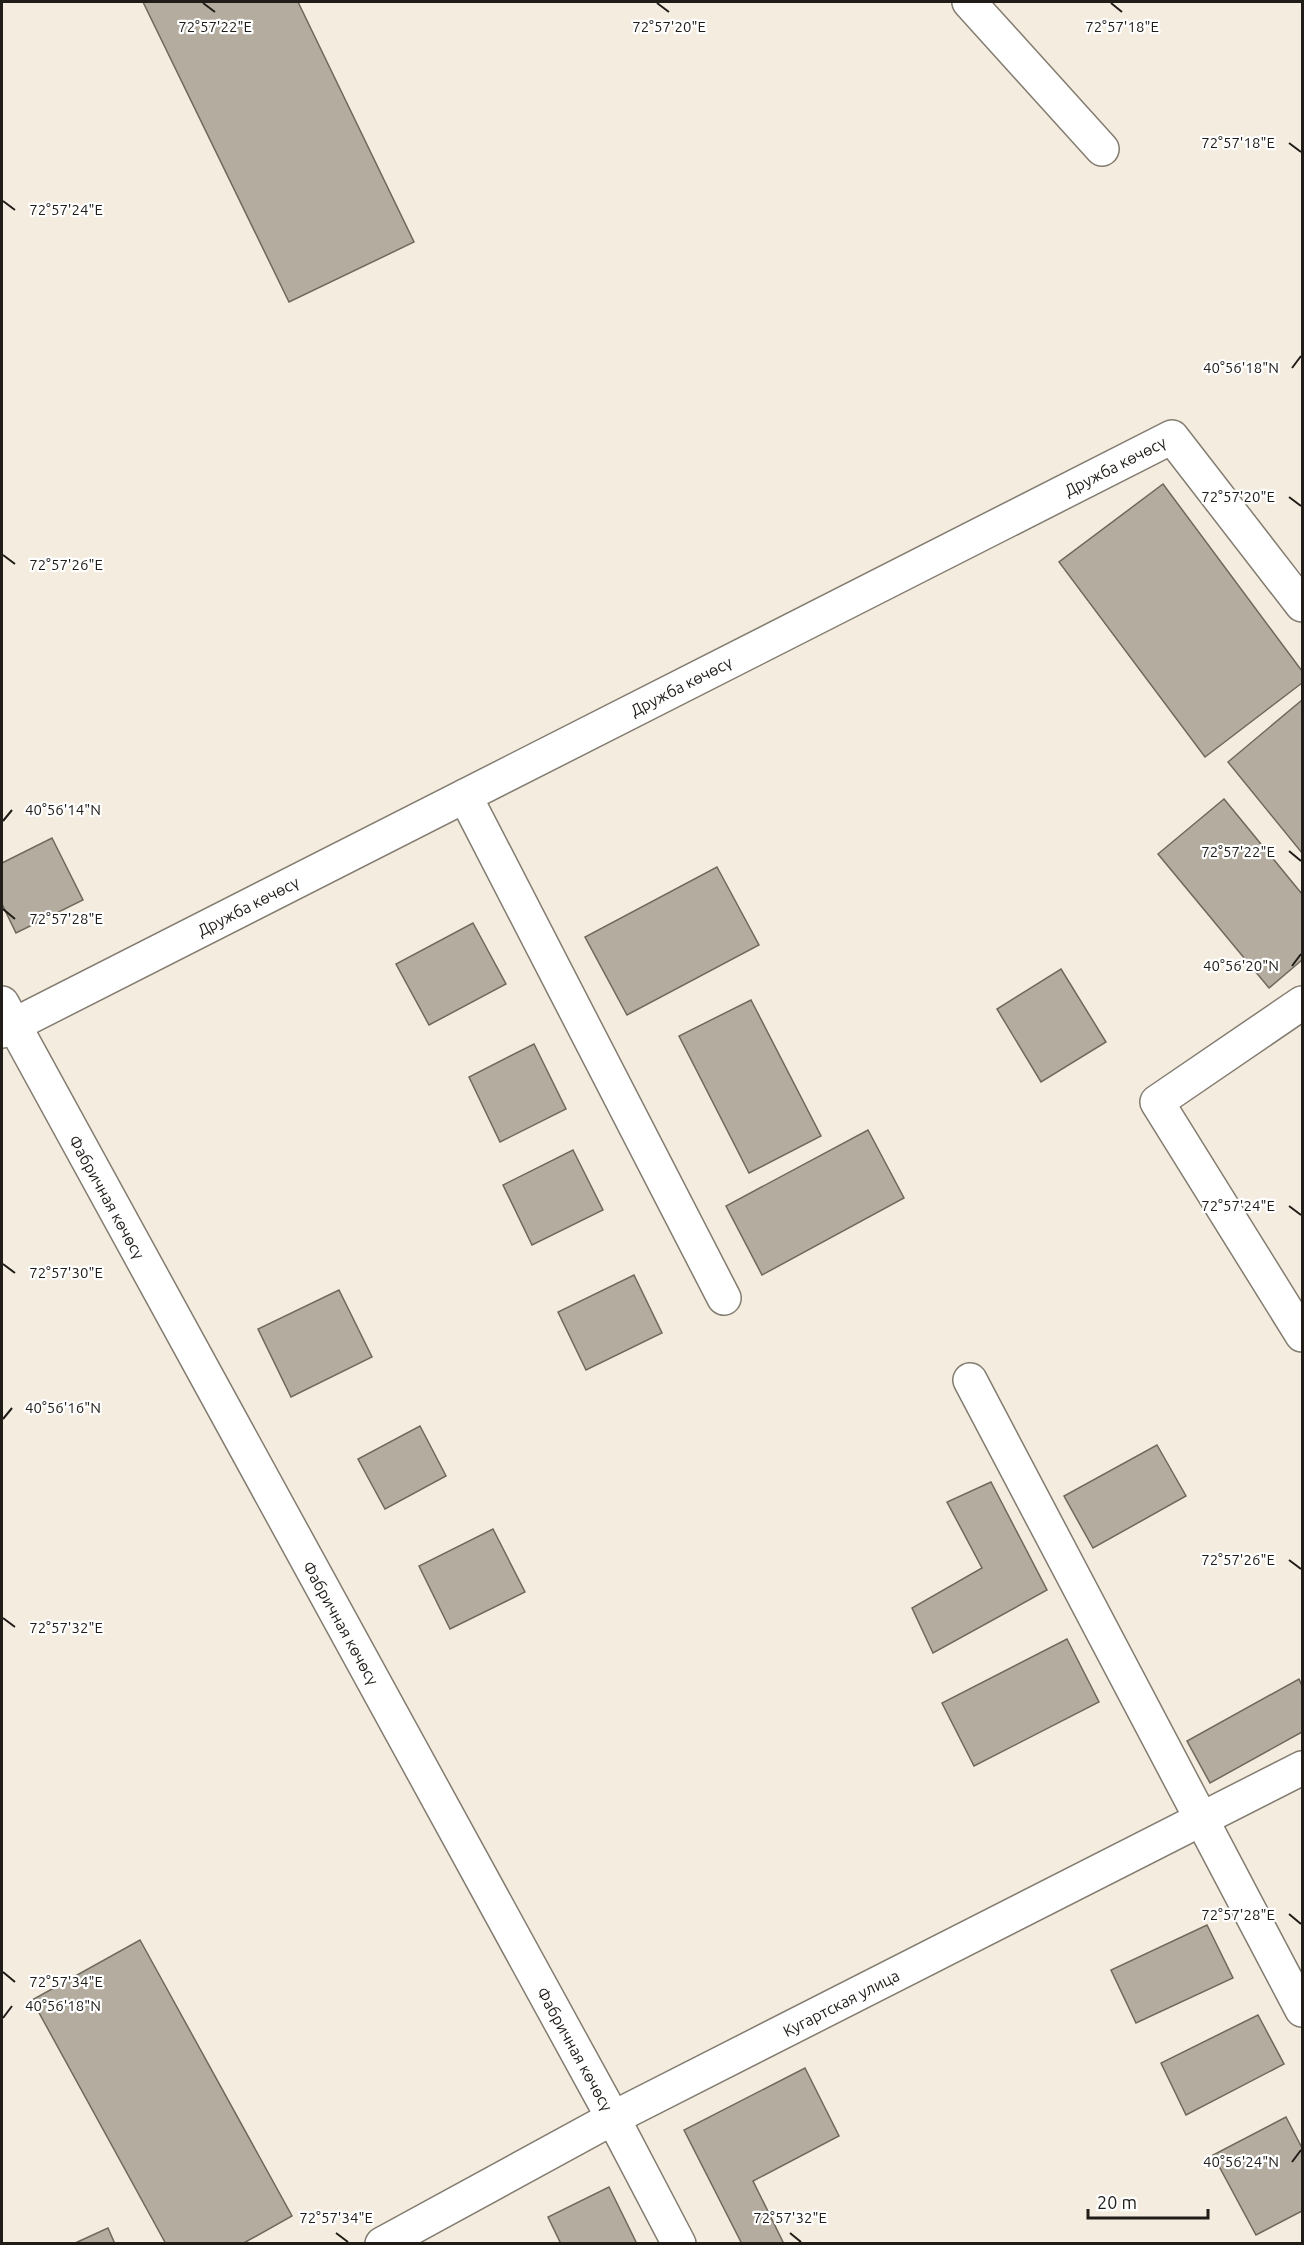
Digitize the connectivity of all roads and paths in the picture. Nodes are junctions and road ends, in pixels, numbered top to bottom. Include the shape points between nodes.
1 (969, 2) edge
2 (1102, 149) dead end
3 (1302, 605) edge
4 (465, 796) junction
5 (1302, 1003) edge
6 (5, 1020) edge
7 (723, 1298) dead end
8 (1302, 1335) edge
9 (970, 1380) dead end
10 (1302, 1768) edge
11 (1203, 1820) junction
12 (1302, 2010) edge
13 (613, 2118) junction
14 (382, 2244) edge
15 (679, 2244) edge

1 - 2 street
3 - 4 street, Дружба көчөсү via 1172,437
4 - 6 street, Дружба көчөсү
4 - 7 street
5 - 8 street via 1156,1102
6 - 13 street, Фабричная көчөсү
9 - 11 street
10 - 11 street, Кугартская улица
11 - 12 street
11 - 13 street, Кугартская улица
13 - 14 street, Кугартская улица
13 - 15 street, Фабричная көчөсү

